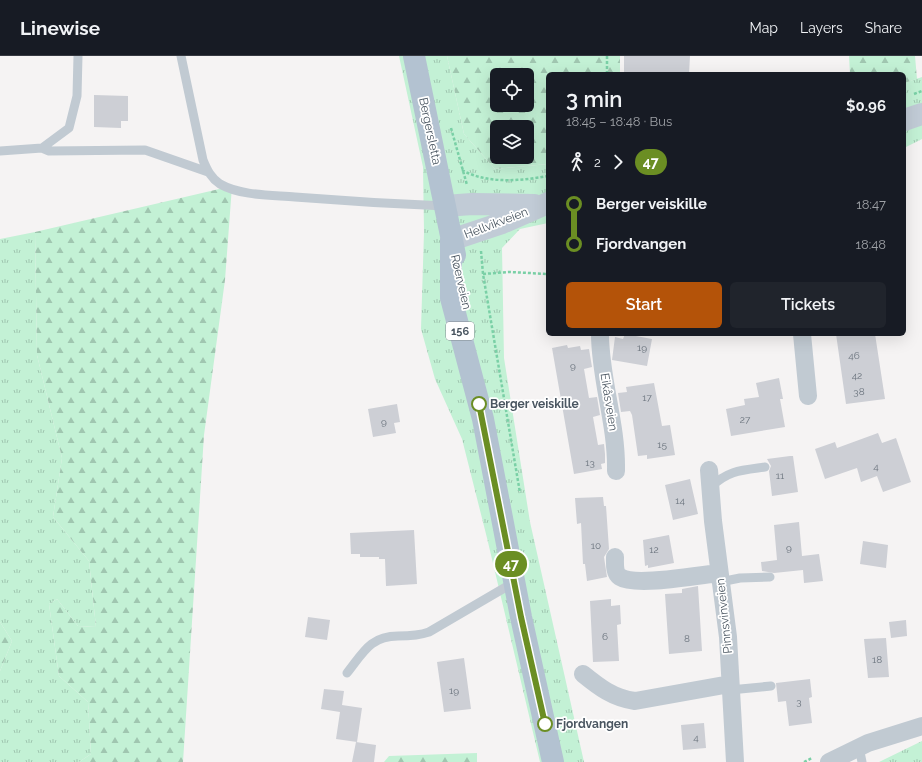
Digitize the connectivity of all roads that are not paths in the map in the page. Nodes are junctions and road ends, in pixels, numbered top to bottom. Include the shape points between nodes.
1 (78, 56) edge
2 (181, 56) edge
3 (414, 56) edge
4 (922, 114) edge
5 (906, 119) edge
6 (42, 148) junction
7 (0, 150) edge
8 (208, 172) junction
9 (545, 204) edge
10 (445, 206) junction
11 (451, 240) junction
12 (600, 336) edge
13 (802, 336) edge
14 (808, 396) dead end
15 (765, 467) dead end
16 (616, 470) dead end
17 (710, 478) joint
18 (614, 556) dead end
19 (720, 577) junction
20 (770, 577) dead end
21 (515, 584) junction
22 (348, 673) dead end
23 (583, 674) dead end
24 (771, 686) dead end
25 (730, 687) junction
26 (922, 726) edge
27 (861, 754) edge
28 (553, 762) edge
29 (735, 762) edge
30 (829, 762) edge

1 - 6 lane via 77,96 69,128
2 - 8 lane via 203,160
3 - 10 main road, Bergersletta / 156
4 - 5 main road
6 - 7 lane
6 - 8 lane via 49,151 145,150
8 - 10 lane via 222,185 237,190 377,203
9 - 10 main road, Hellvikveien
9 - 11 main road, Hellvikveien via 502,223
10 - 11 main road, Røerveien / 156
11 - 21 main road, Røerveien / 156 via 451,298 483,419
12 - 16 street, Eikåsveien
13 - 14 street
15 - 17 lane
17 - 19 street, Pinnsvinveien via 712,521
18 - 19 street via 617,573 620,577 630,580
19 - 20 lane
19 - 25 street, Pinnsvinveien via 728,637
21 - 22 lane via 422,635 393,636 374,641
21 - 28 main road, Røerveien / 156
23 - 25 street via 605,692 624,700 635,701
24 - 25 lane
25 - 29 street, Pinnsvinveien
26 - 27 street
27 - 30 street

